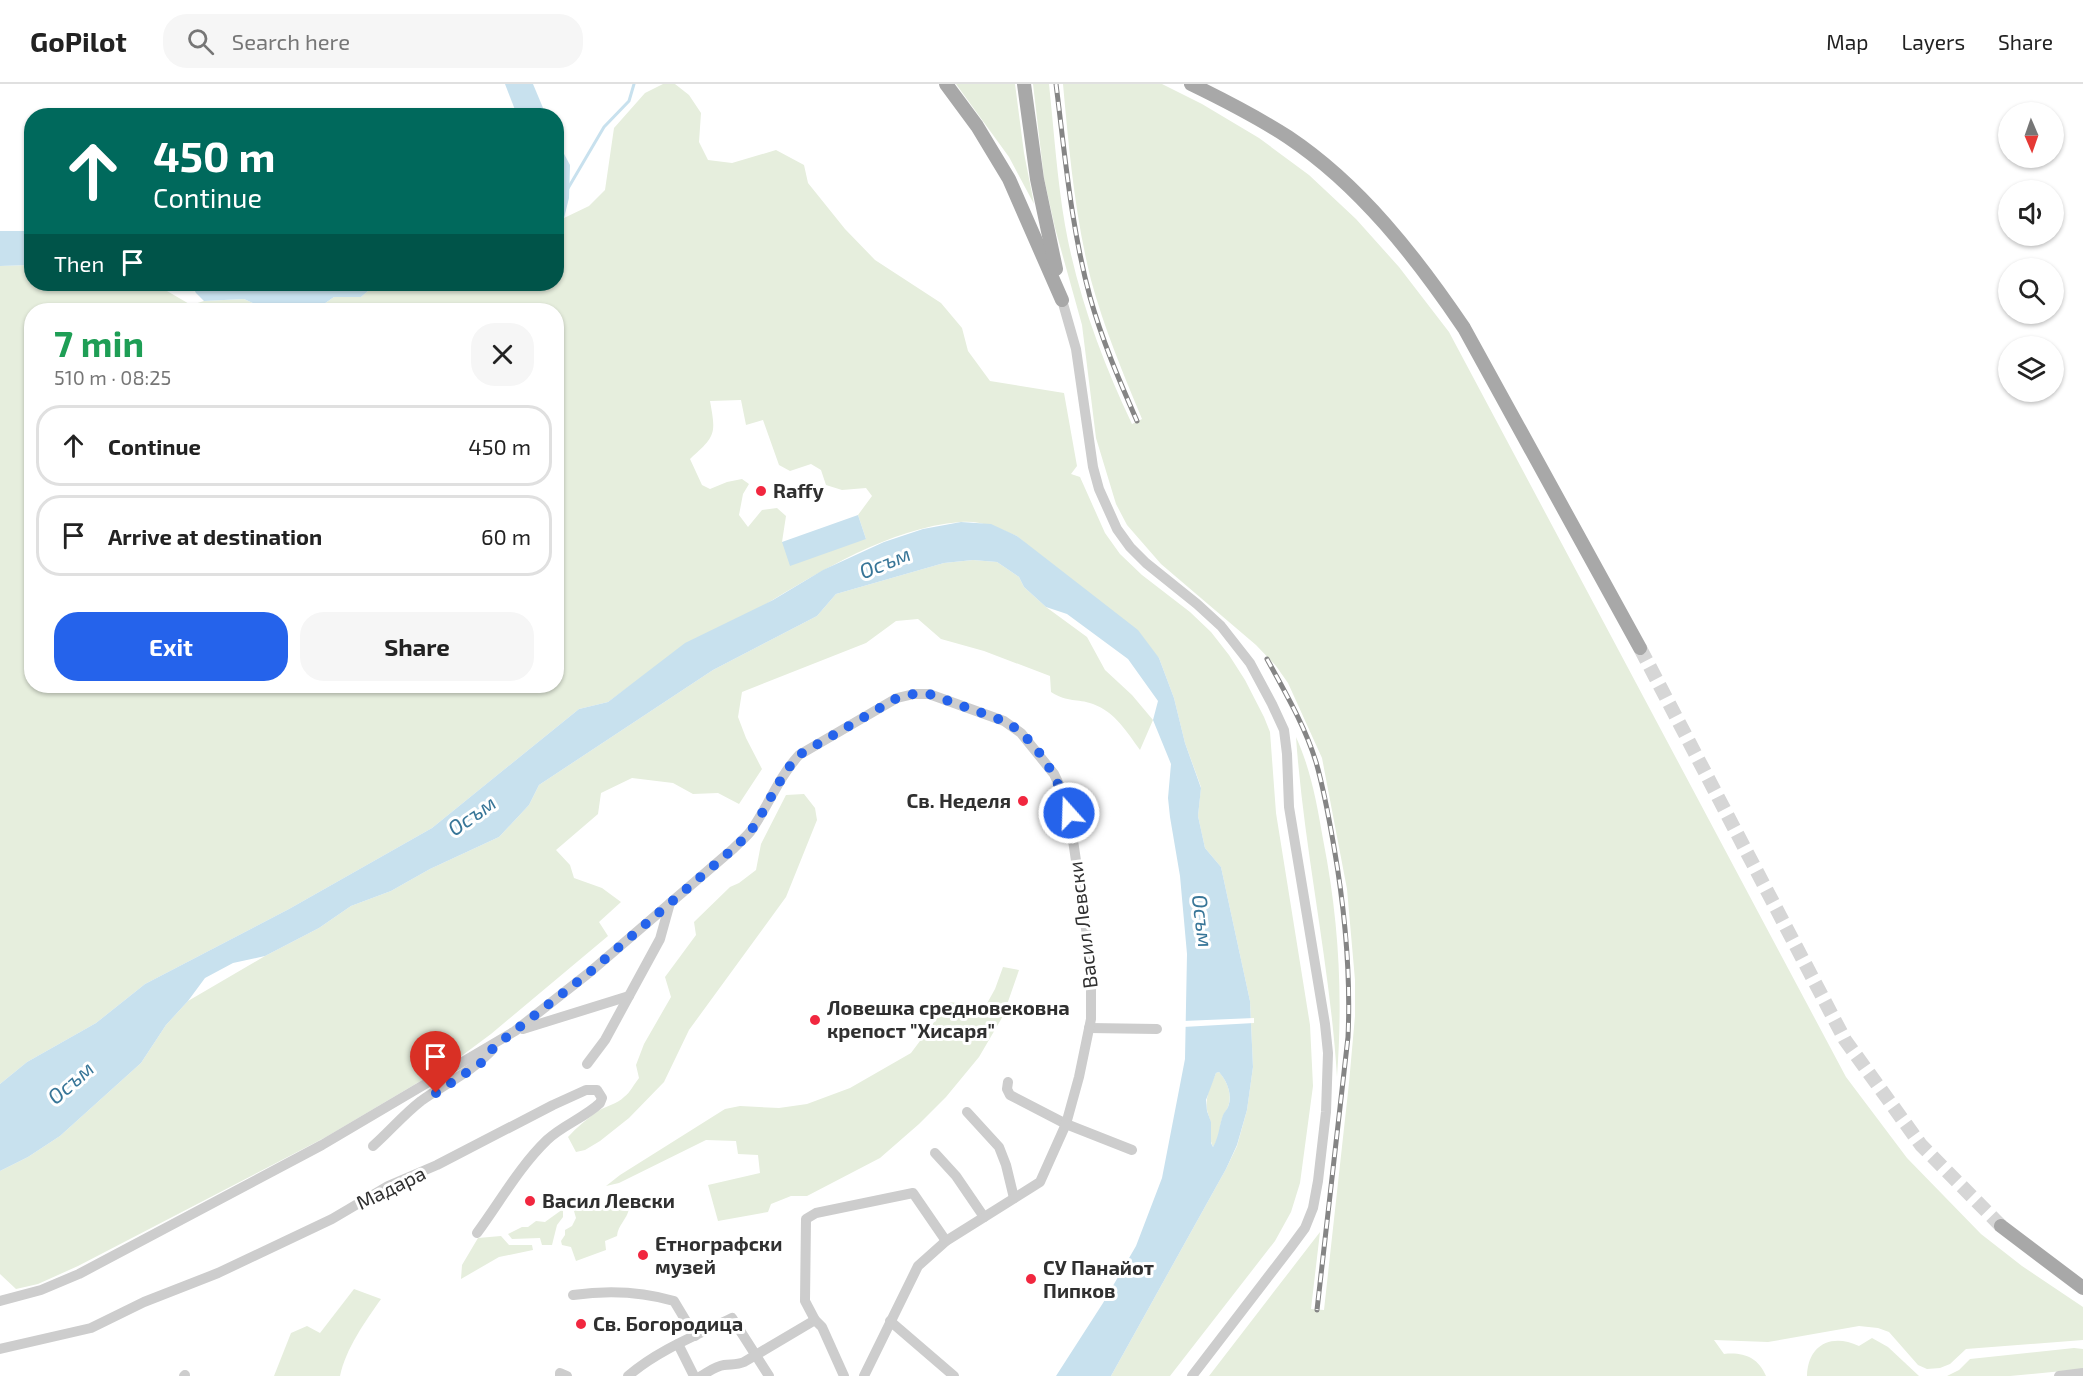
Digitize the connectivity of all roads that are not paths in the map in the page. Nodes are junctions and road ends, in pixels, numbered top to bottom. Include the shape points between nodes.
1 (946, 84) edge
2 (1024, 84) edge
3 (1191, 84) edge
4 (1062, 300) junction
5 (1640, 648) tunnel mouth
6 (670, 903) junction
7 (628, 996) junction
8 (1089, 1028) junction
9 (1157, 1029) dead end
10 (515, 1032) junction
11 (586, 1064) dead end
12 (1008, 1082) dead end
13 (967, 1112) dead end
14 (1066, 1124) junction
15 (373, 1146) dead end
16 (1132, 1150) dead end
17 (935, 1153) dead end
18 (1014, 1198) junction
19 (984, 1217) junction
20 (2001, 1226) tunnel mouth
21 (477, 1233) dead end
22 (946, 1240) junction
23 (2083, 1288) edge
24 (573, 1295) dead end
25 (0, 1301) edge
26 (815, 1320) junction
27 (890, 1321) junction
28 (695, 1336) junction
29 (678, 1344) junction
30 (0, 1349) edge
31 (754, 1354) junction
32 (2083, 1373) edge
33 (628, 1376) edge
34 (694, 1376) edge
35 (701, 1376) edge
36 (769, 1376) edge
37 (844, 1376) edge
38 (864, 1376) edge
39 (954, 1376) edge
40 (1192, 1376) edge
41 (2059, 1376) edge

1 - 4 main road via 1009,179
2 - 4 main road via 1037,179
3 - 5 main road via 1289,138 1329,169 1362,199 1434,283 1464,328
4 - 40 street via 1076,349 1093,467 1117,529 1146,563 1221,626 1250,663 1284,730 1289,807 1325,1024 1328,1085 1313,1208 1305,1228
6 - 7 street via 660,939
6 - 8 street, Васил Левски via 750,832 799,755 897,698 929,694 1014,726 1058,784 1069,813 1091,963
6 - 10 street, Васил Левски
7 - 10 street
7 - 11 street via 605,1040
8 - 9 street
8 - 14 street, Васил Левски
10 - 15 street via 467,1074 420,1102
10 - 25 street, Васил Левски via 322,1145 79,1274
12 - 14 street via 1010,1095
13 - 18 street via 999,1147
14 - 16 street
14 - 18 street, Васил Левски via 1040,1182
17 - 19 street
18 - 19 street, Васил Левски
19 - 22 street, Васил Левски
20 - 23 main road
21 - 30 street, Мадара via 546,1141 600,1103 602,1098 597,1090 586,1090 569,1098 218,1273 91,1328
22 - 26 street via 913,1193 806,1218 805,1301
22 - 27 street, Васил Левски via 918,1266
24 - 28 street via 617,1291 674,1301
26 - 31 street
26 - 37 street
27 - 38 street, Васил Левски
27 - 39 street
28 - 29 street
28 - 31 street via 732,1318
29 - 33 street
29 - 34 street
31 - 35 street via 736,1365 724,1365
31 - 36 street
32 - 41 street

